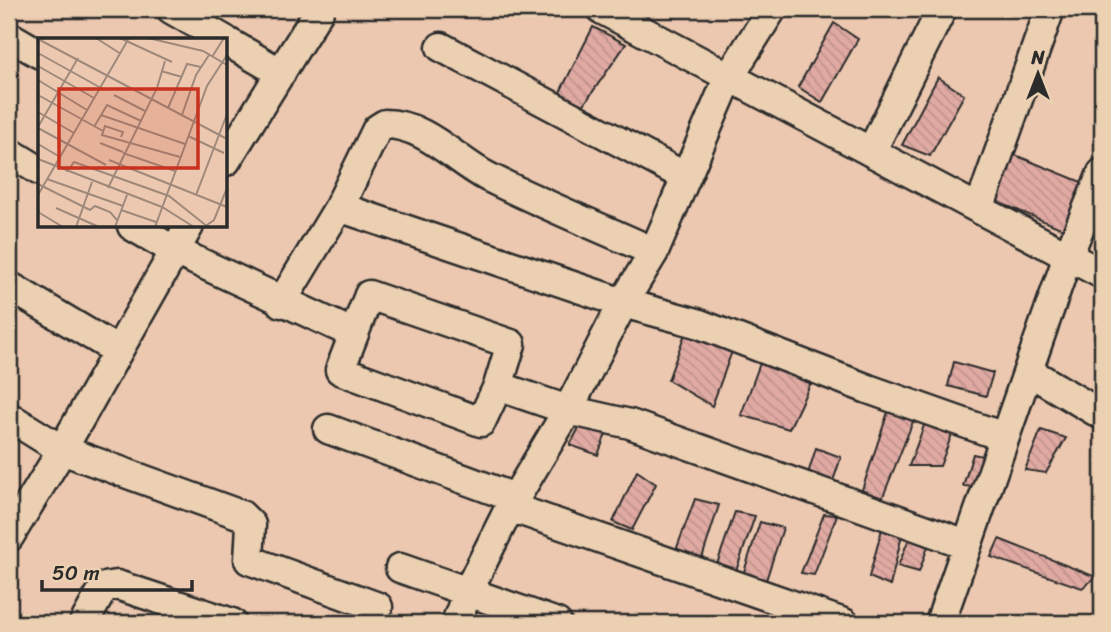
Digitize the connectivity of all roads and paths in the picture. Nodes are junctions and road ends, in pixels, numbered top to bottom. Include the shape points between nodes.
1 (171, 9) edge
2 (320, 9) edge
3 (601, 9) edge
4 (772, 9) edge
5 (942, 9) edge
6 (1050, 9) edge
7 (9, 36) edge
8 (220, 38) edge
9 (228, 43) edge
10 (441, 47) dead end
11 (38, 53) edge
12 (281, 74) junction
13 (728, 79) junction
14 (9, 152) edge
15 (872, 152) junction
16 (228, 158) edge
17 (38, 170) edge
18 (1102, 173) edge
19 (686, 177) junction
20 (339, 207) junction
21 (979, 209) junction
22 (135, 228) edge
23 (188, 228) edge
24 (175, 251) junction
25 (654, 252) junction
26 (1068, 256) junction
27 (1102, 274) edge
28 (9, 286) edge
29 (281, 303) junction
30 (623, 303) junction
31 (354, 334) junction
32 (118, 351) junction
33 (1028, 371) junction
34 (498, 386) junction
35 (568, 410) junction
36 (1102, 415) edge
37 (9, 417) edge
38 (328, 429) dead end
39 (1004, 437) junction
40 (62, 450) junction
41 (513, 503) junction
42 (9, 537) edge
43 (966, 544) junction
44 (400, 568) dead end
45 (468, 591) junction
46 (378, 607) dead end
47 (84, 623) edge
48 (232, 623) edge
49 (456, 623) edge
50 (557, 623) edge
51 (844, 623) edge
52 (940, 623) edge

1 - 8 street
2 - 12 street
3 - 13 street
4 - 13 street
5 - 15 street
6 - 21 street
7 - 11 street
9 - 12 street
10 - 19 street
12 - 16 street
13 - 15 street
13 - 19 street
14 - 17 street
15 - 21 street
18 - 26 street
19 - 25 street
20 - 25 street via 377,129 390,124 443,144 488,177
20 - 29 street
20 - 30 street
21 - 26 street
22 - 24 street
23 - 24 street
24 - 29 street
24 - 32 street
25 - 30 street
26 - 27 street
26 - 33 street
28 - 32 street
29 - 31 street
30 - 35 street
30 - 39 street via 697,323
31 - 34 street via 340,370 481,422
31 - 34 street via 369,295 511,344
32 - 40 street
33 - 36 street
33 - 39 street
34 - 35 street
35 - 41 street
35 - 43 street via 630,425
37 - 40 street
38 - 41 street
39 - 43 street
40 - 42 street
40 - 46 street via 241,515 251,525 249,560
41 - 45 street
41 - 51 street
43 - 52 street
44 - 45 street
45 - 49 street
45 - 50 street
47 - 48 street via 104,587 117,585

